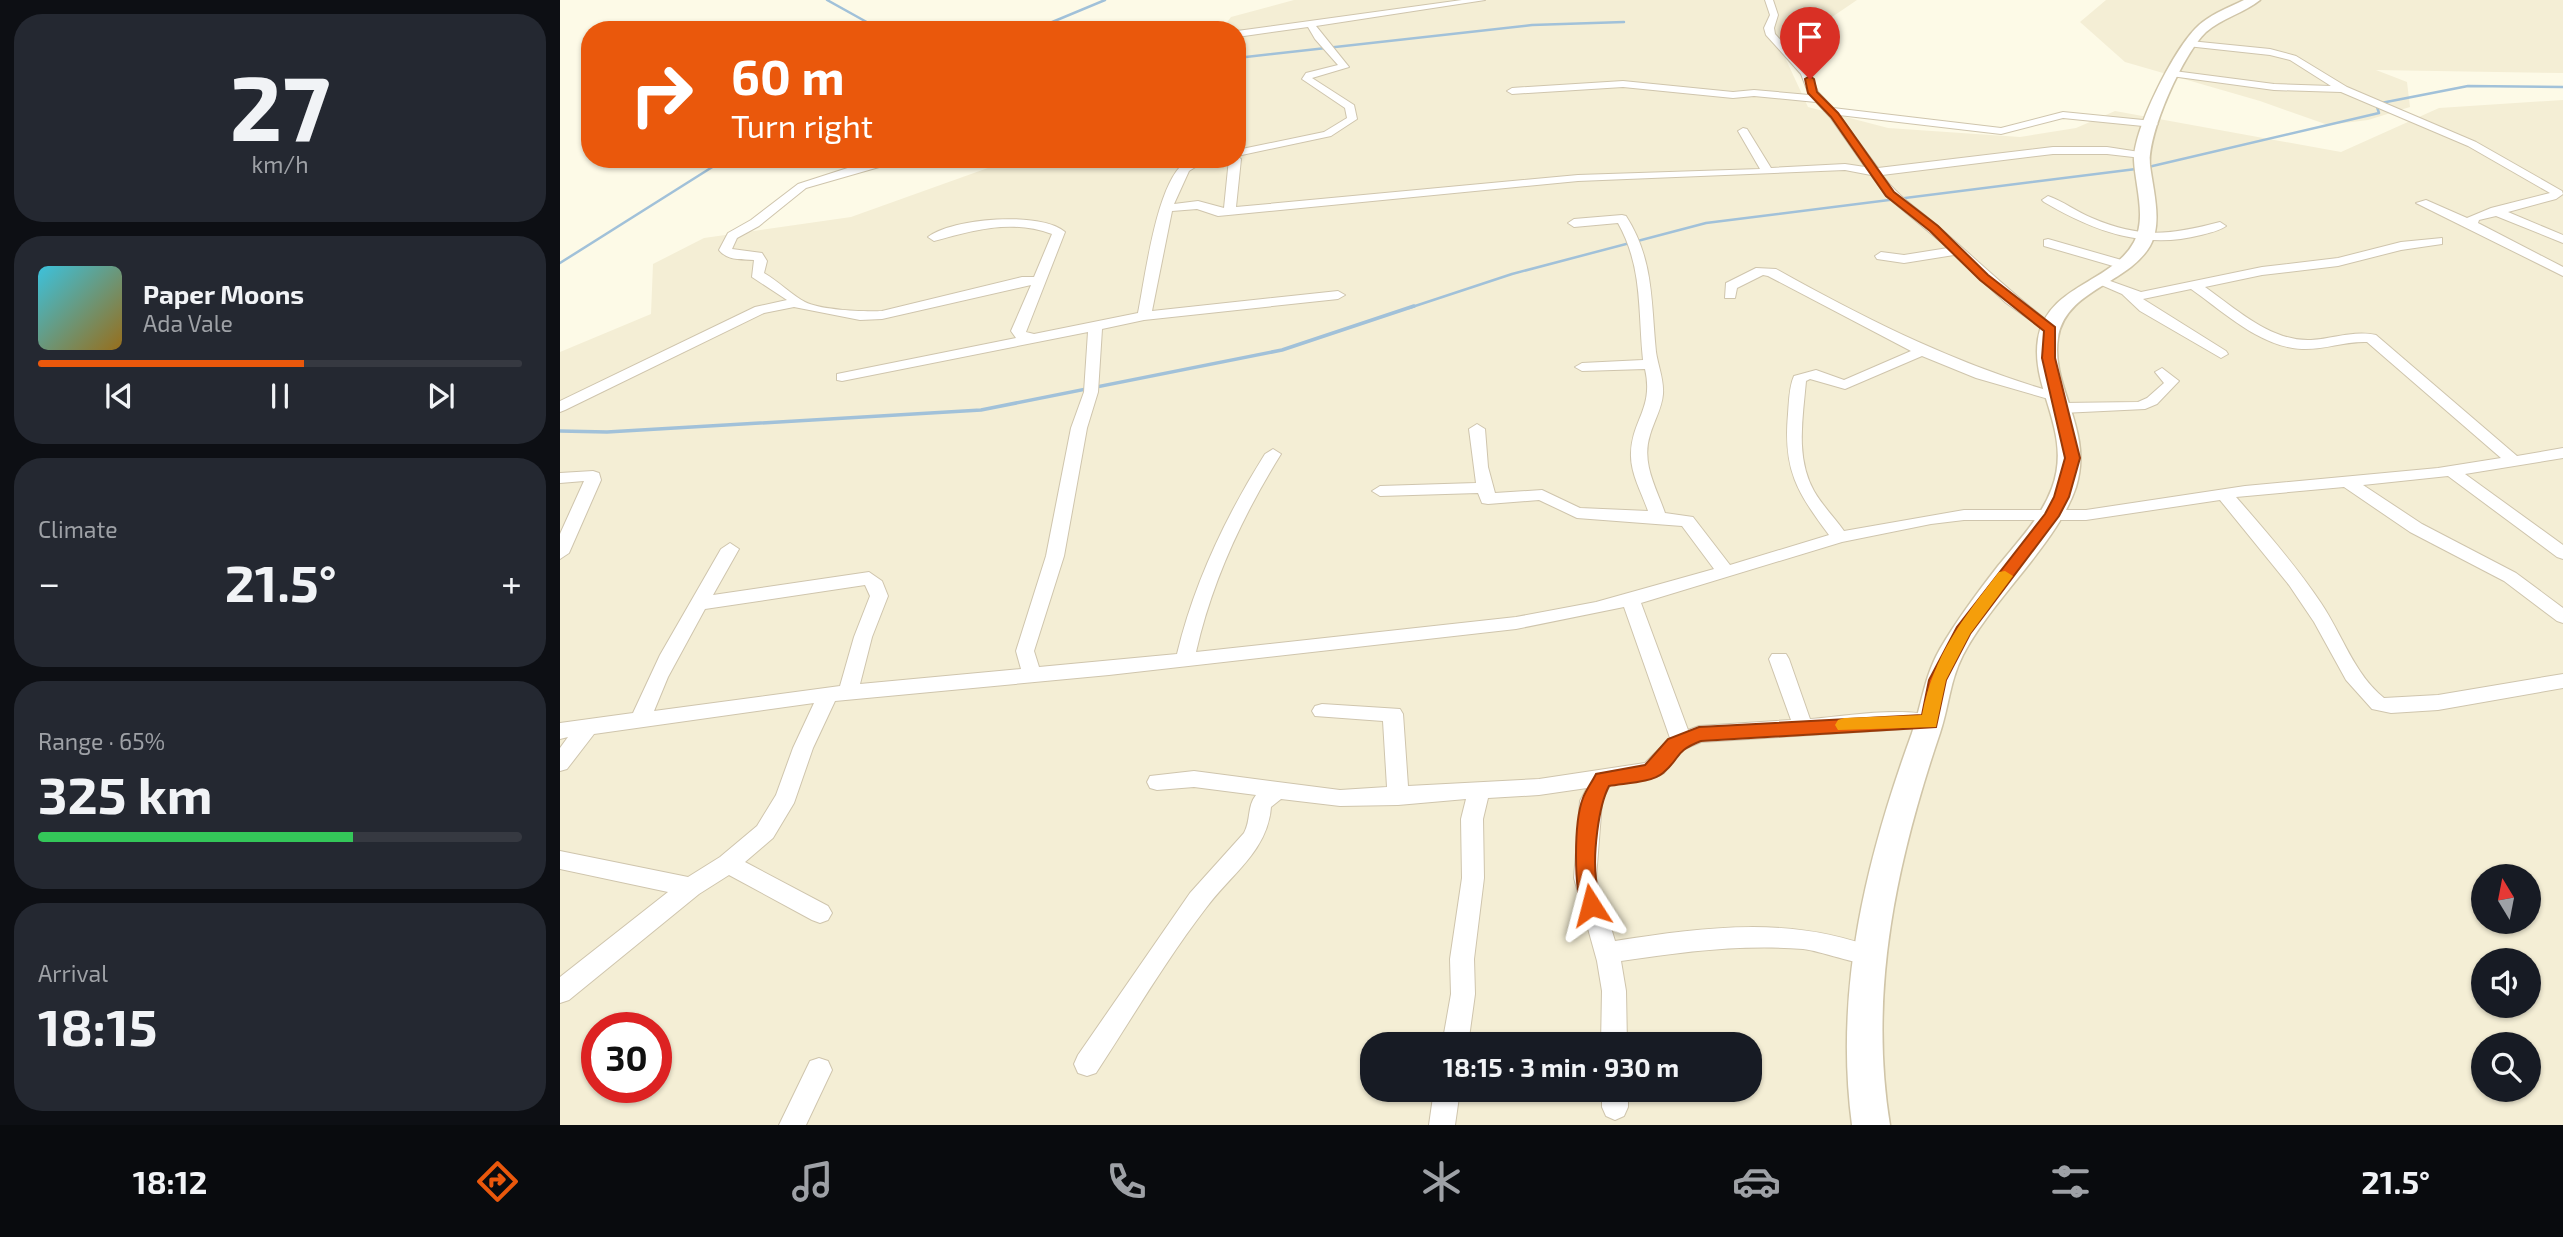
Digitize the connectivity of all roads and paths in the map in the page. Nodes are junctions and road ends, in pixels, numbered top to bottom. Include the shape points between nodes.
1 (1481, 0) edge
2 (1769, 0) edge
3 (2254, 0) edge
4 (1312, 26) junction
5 (1246, 33) edge
6 (2190, 44) junction
7 (2174, 74) junction
8 (2343, 89) junction
9 (1512, 91) dead end
10 (1818, 99) junction
11 (1831, 111) junction
12 (1742, 131) dead end
13 (2142, 134) junction
14 (1246, 151) edge
15 (852, 168) edge
16 (1185, 168) edge
17 (1234, 168) edge
18 (1768, 172) junction
19 (1875, 172) junction
20 (2560, 196) edge
21 (2048, 200) dead end
22 (2422, 203) dead end
23 (1167, 208) junction
24 (1230, 210) junction
25 (2494, 211) junction
26 (1574, 223) dead end
27 (2472, 225) junction
28 (2220, 226) dead end
29 (934, 237) dead end
30 (2144, 239) junction
31 (2563, 239) edge
32 (2438, 241) dead end
33 (2048, 243) dead end
34 (1954, 251) junction
35 (1881, 256) dead end
36 (2120, 264) junction
37 (2563, 272) edge
38 (1038, 281) junction
39 (2099, 281) junction
40 (2192, 284) junction
41 (2129, 294) junction
42 (1338, 295) dead end
43 (1730, 295) dead end
44 (794, 303) junction
45 (1144, 316) junction
46 (1095, 325) junction
47 (2050, 330) junction
48 (1030, 337) junction
49 (1919, 352) junction
50 (2221, 354) dead end
51 (1652, 364) junction
52 (1582, 367) dead end
53 (2162, 372) dead end
54 (842, 377) dead end
55 (2060, 403) junction
56 (560, 407) edge
57 (1477, 429) dead end
58 (2563, 453) edge
59 (1273, 454) dead end
60 (2512, 460) junction
61 (2451, 471) junction
62 (560, 478) edge
63 (2346, 481) junction
64 (1484, 488) junction
65 (1380, 491) dead end
66 (2224, 494) junction
67 (2051, 516) junction
68 (1658, 517) junction
69 (1840, 537) junction
70 (730, 549) dead end
71 (560, 553) edge
72 (2563, 553) edge
73 (1725, 571) junction
74 (1630, 599) junction
75 (702, 603) junction
76 (2563, 617) edge
77 (1185, 659) junction
78 (1779, 659) dead end
79 (1032, 674) junction
80 (2563, 681) edge
81 (838, 693) junction
82 (1322, 711) dead end
83 (641, 719) junction
84 (1930, 722) junction
85 (588, 727) junction
86 (1803, 727) junction
87 (560, 732) edge
88 (1681, 740) junction
89 (560, 763) edge
90 (1602, 779) junction
91 (1157, 782) dead end
92 (1276, 790) junction
93 (1479, 792) junction
94 (1398, 797) junction
95 (560, 860) edge
96 (728, 864) junction
97 (691, 887) junction
98 (820, 913) dead end
99 (1607, 953) junction
100 (1872, 957) junction
101 (560, 992) edge
102 (1457, 1032) edge
103 (1614, 1032) edge
104 (1087, 1064) dead end
105 (819, 1070) dead end
106 (1445, 1102) edge
107 (792, 1125) edge
108 (1442, 1125) edge
109 (1871, 1125) edge

1 - 4 street
2 - 10 street via 1774,15 1771,36 1810,79
3 - 6 main road via 2199,31
4 - 5 street
4 - 14 street via 1344,67 1307,79 1350,107 1352,119 1327,134
6 - 7 main road
6 - 8 street via 2286,55
7 - 8 street via 2274,87
7 - 13 main road
8 - 20 street via 2472,144
9 - 10 street via 1623,84
10 - 11 street
11 - 13 street via 2001,131 2063,115
11 - 19 street
12 - 18 street
13 - 19 street via 2118,150 2042,153
13 - 30 main road
15 - 44 street via 803,186 726,244 730,255 758,256 757,274 779,286
16 - 23 street
17 - 24 street
18 - 19 street via 1844,167
18 - 24 street via 1578,178
19 - 34 street via 1890,194
20 - 25 street
21 - 30 street via 2068,212
22 - 27 street
23 - 24 street via 1198,205 1212,211
23 - 45 street
25 - 27 street via 2473,218
25 - 31 street
26 - 51 street via 1622,219 1632,235 1644,262
27 - 37 street
28 - 30 street
29 - 38 street via 1006,221 1055,230 1059,232
30 - 36 main road
32 - 40 street
33 - 36 street
34 - 35 street via 1904,259
34 - 47 street
36 - 39 main road
38 - 44 street via 870,316 821,312
38 - 48 street via 1018,331
39 - 41 street
39 - 47 main road via 2066,304
40 - 41 street via 2140,296
40 - 60 street via 2290,343 2371,338
41 - 50 street
42 - 45 street
43 - 49 street via 1731,286 1761,271 1771,272
44 - 56 street via 749,315
45 - 46 street
46 - 48 street
46 - 79 street via 1091,392 1079,428 1055,556 1025,651
47 - 55 main road via 2049,358
48 - 54 street
49 - 55 street
49 - 69 street via 1845,385 1819,374 1798,379 1797,472
51 - 52 street
51 - 68 street via 1654,402 1641,434 1639,461
53 - 55 street via 2172,381 2170,385 2146,404
55 - 67 main road via 2073,458 2062,497
57 - 64 street
58 - 60 street
59 - 77 street via 1196,610
60 - 61 street
61 - 63 street
61 - 72 street
62 - 71 street via 593,476
63 - 66 street
63 - 76 street via 2416,528 2510,577
64 - 65 street
64 - 68 street via 1488,499 1542,495 1577,513
66 - 67 street via 2113,512
66 - 80 street via 2272,549 2317,611 2349,667 2379,704 2417,704
67 - 69 street via 1964,515
67 - 84 main road via 1963,631 1937,680
68 - 73 street via 1687,521
69 - 73 street
70 - 75 street
73 - 74 street
74 - 77 street via 1516,623
74 - 88 street
75 - 81 street via 869,578 878,596
75 - 83 street via 661,671
77 - 79 street
78 - 86 street
79 - 81 street
81 - 83 street
81 - 96 street via 776,816 765,832
82 - 94 street via 1393,714
83 - 85 street
84 - 86 street
84 - 100 main road via 1907,782 1882,878
85 - 87 street
85 - 89 street
86 - 88 street via 1699,734
88 - 90 street via 1649,771
90 - 93 street
90 - 99 street via 1591,801 1585,878
91 - 92 street via 1194,779
92 - 94 street via 1340,798
92 - 104 street via 1261,804 1252,839 1198,900
93 - 94 street
93 - 102 street via 1472,819 1472,878
95 - 97 street
96 - 97 street
96 - 98 street
97 - 101 street
99 - 100 street via 1667,943 1764,939 1831,943
99 - 103 street via 1614,990
100 - 109 main road via 1865,1047
105 - 107 street
106 - 108 street

